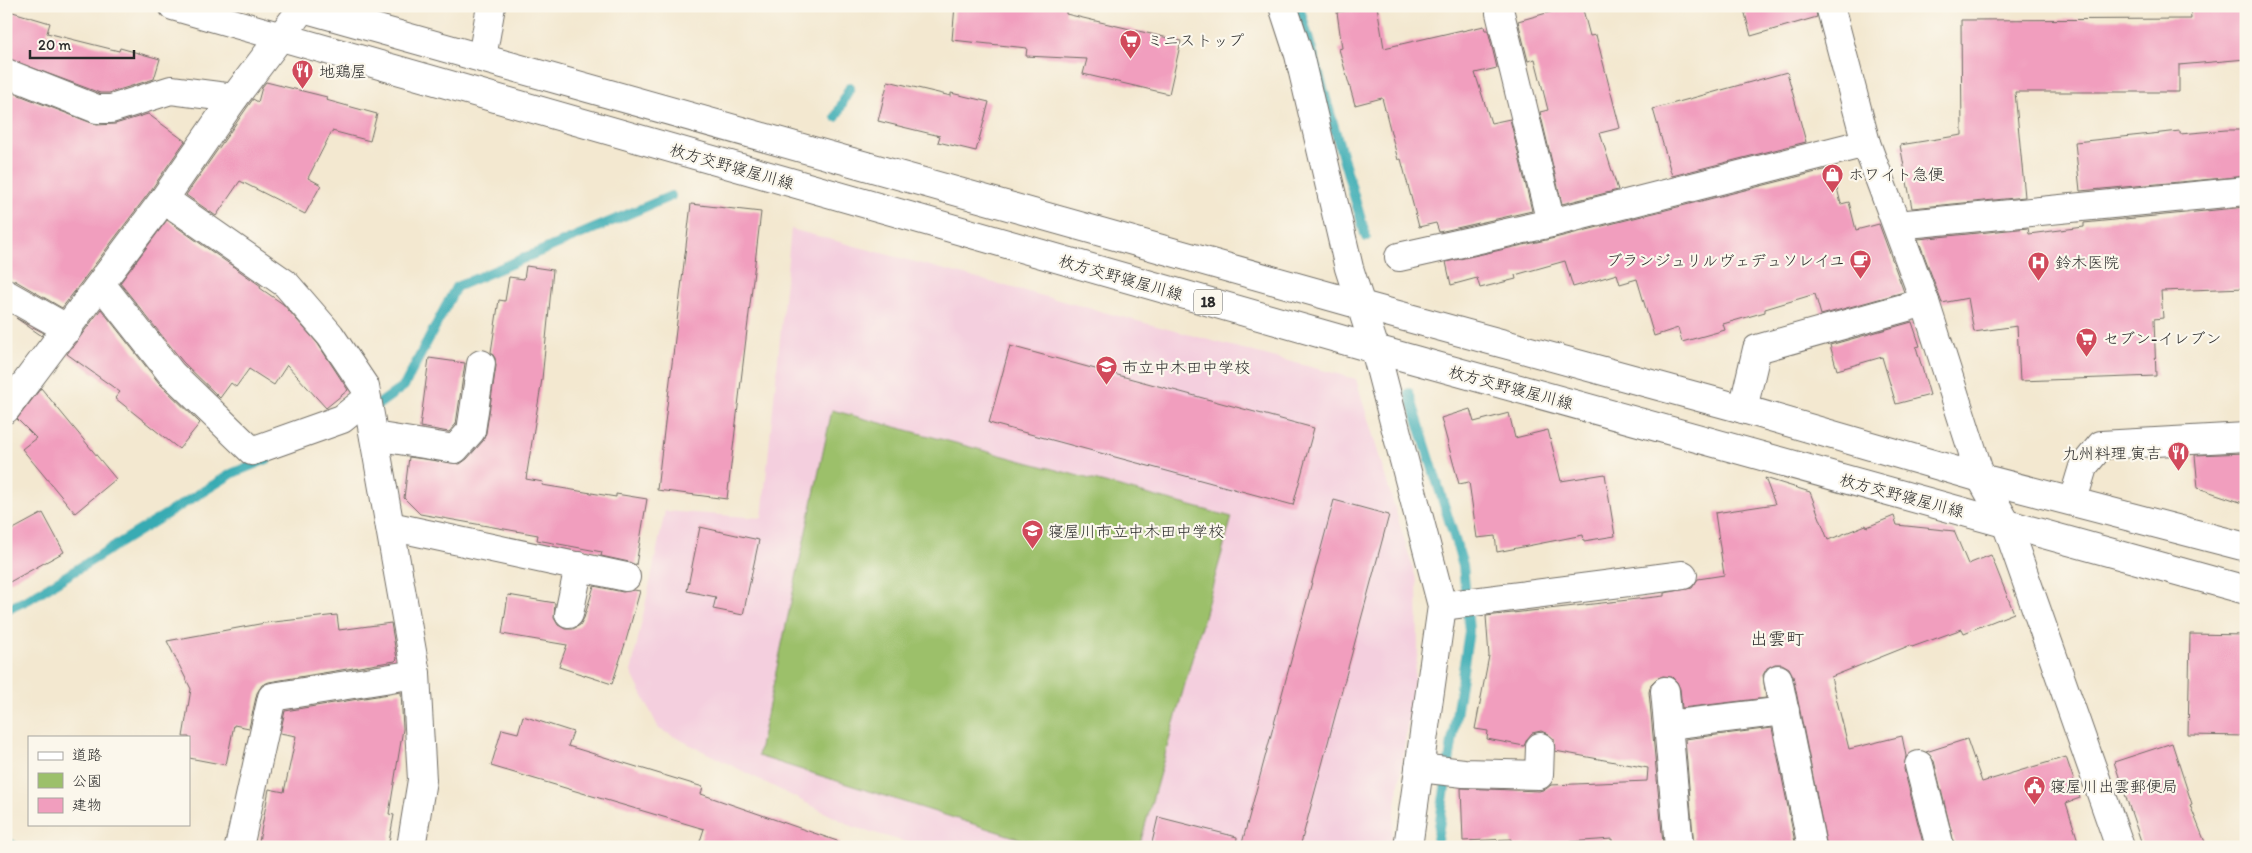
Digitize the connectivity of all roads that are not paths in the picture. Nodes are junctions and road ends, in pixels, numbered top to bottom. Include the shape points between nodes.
1 (172, 6) edge
2 (491, 6) edge
3 (1283, 6) edge
4 (1830, 6) edge
5 (301, 7) edge
6 (1500, 13) dead end
7 (282, 38) junction
8 (482, 58) junction
9 (6, 73) edge
10 (234, 98) junction
11 (1866, 143) junction
12 (2246, 191) edge
13 (164, 199) junction
14 (1551, 223) junction
15 (1897, 225) junction
16 (1399, 257) dead end
17 (101, 284) junction
18 (6, 294) edge
19 (1925, 302) junction
20 (1361, 304) junction
21 (68, 328) junction
22 (1375, 349) junction
23 (481, 364) dead end
24 (1743, 409) junction
25 (6, 410) edge
26 (370, 415) junction
27 (2246, 437) edge
28 (1981, 478) junction
29 (2073, 500) junction
30 (2006, 523) junction
31 (390, 526) junction
32 (2246, 547) edge
33 (579, 566) junction
34 (1683, 575) dead end
35 (626, 577) dead end
36 (2246, 590) edge
37 (1461, 603) junction
38 (569, 614) dead end
39 (416, 674) junction
40 (1778, 678) dead end
41 (1665, 691) dead end
42 (1785, 712) junction
43 (1668, 725) junction
44 (1540, 747) dead end
45 (1918, 765) dead end
46 (1442, 771) junction
47 (239, 847) edge
48 (411, 847) edge
49 (1408, 847) edge
50 (1679, 847) edge
51 (1812, 847) edge
52 (1940, 847) edge
53 (2120, 847) edge

1 - 7 street, 枚方交野寝屋川線 / 18
2 - 8 street
3 - 20 street via 1299,55 1349,268
4 - 11 street
5 - 7 street
5 - 8 street, 18
6 - 14 street
7 - 10 street
7 - 22 street, 枚方交野寝屋川線 / 18
8 - 20 street, 18
9 - 10 street via 97,109 111,109 171,90
10 - 13 street
11 - 14 street
11 - 15 street
12 - 15 street
13 - 17 street
13 - 26 street via 286,284 330,335 365,387
14 - 16 street
15 - 19 street
17 - 21 street
17 - 26 street via 171,373 252,451 342,419
18 - 21 street
19 - 24 street via 1757,349
19 - 28 street
20 - 22 street
20 - 24 street, 18
21 - 25 street
22 - 30 street, 枚方交野寝屋川線 / 18
22 - 37 street
23 - 26 street via 471,432 455,449
24 - 28 street, 18
26 - 31 street
27 - 29 street via 2100,445 2083,467
28 - 29 street, 18
28 - 30 street
29 - 32 street, 18
30 - 36 street, 枚方交野寝屋川線 / 18
30 - 53 street
31 - 33 street
31 - 39 street
33 - 35 street
33 - 38 street
34 - 37 street
37 - 46 street
39 - 47 street via 272,697
39 - 48 street via 422,780
40 - 42 street
41 - 43 street
42 - 43 street
42 - 51 street
43 - 50 street
44 - 46 street via 1539,775
45 - 52 street
46 - 49 street

